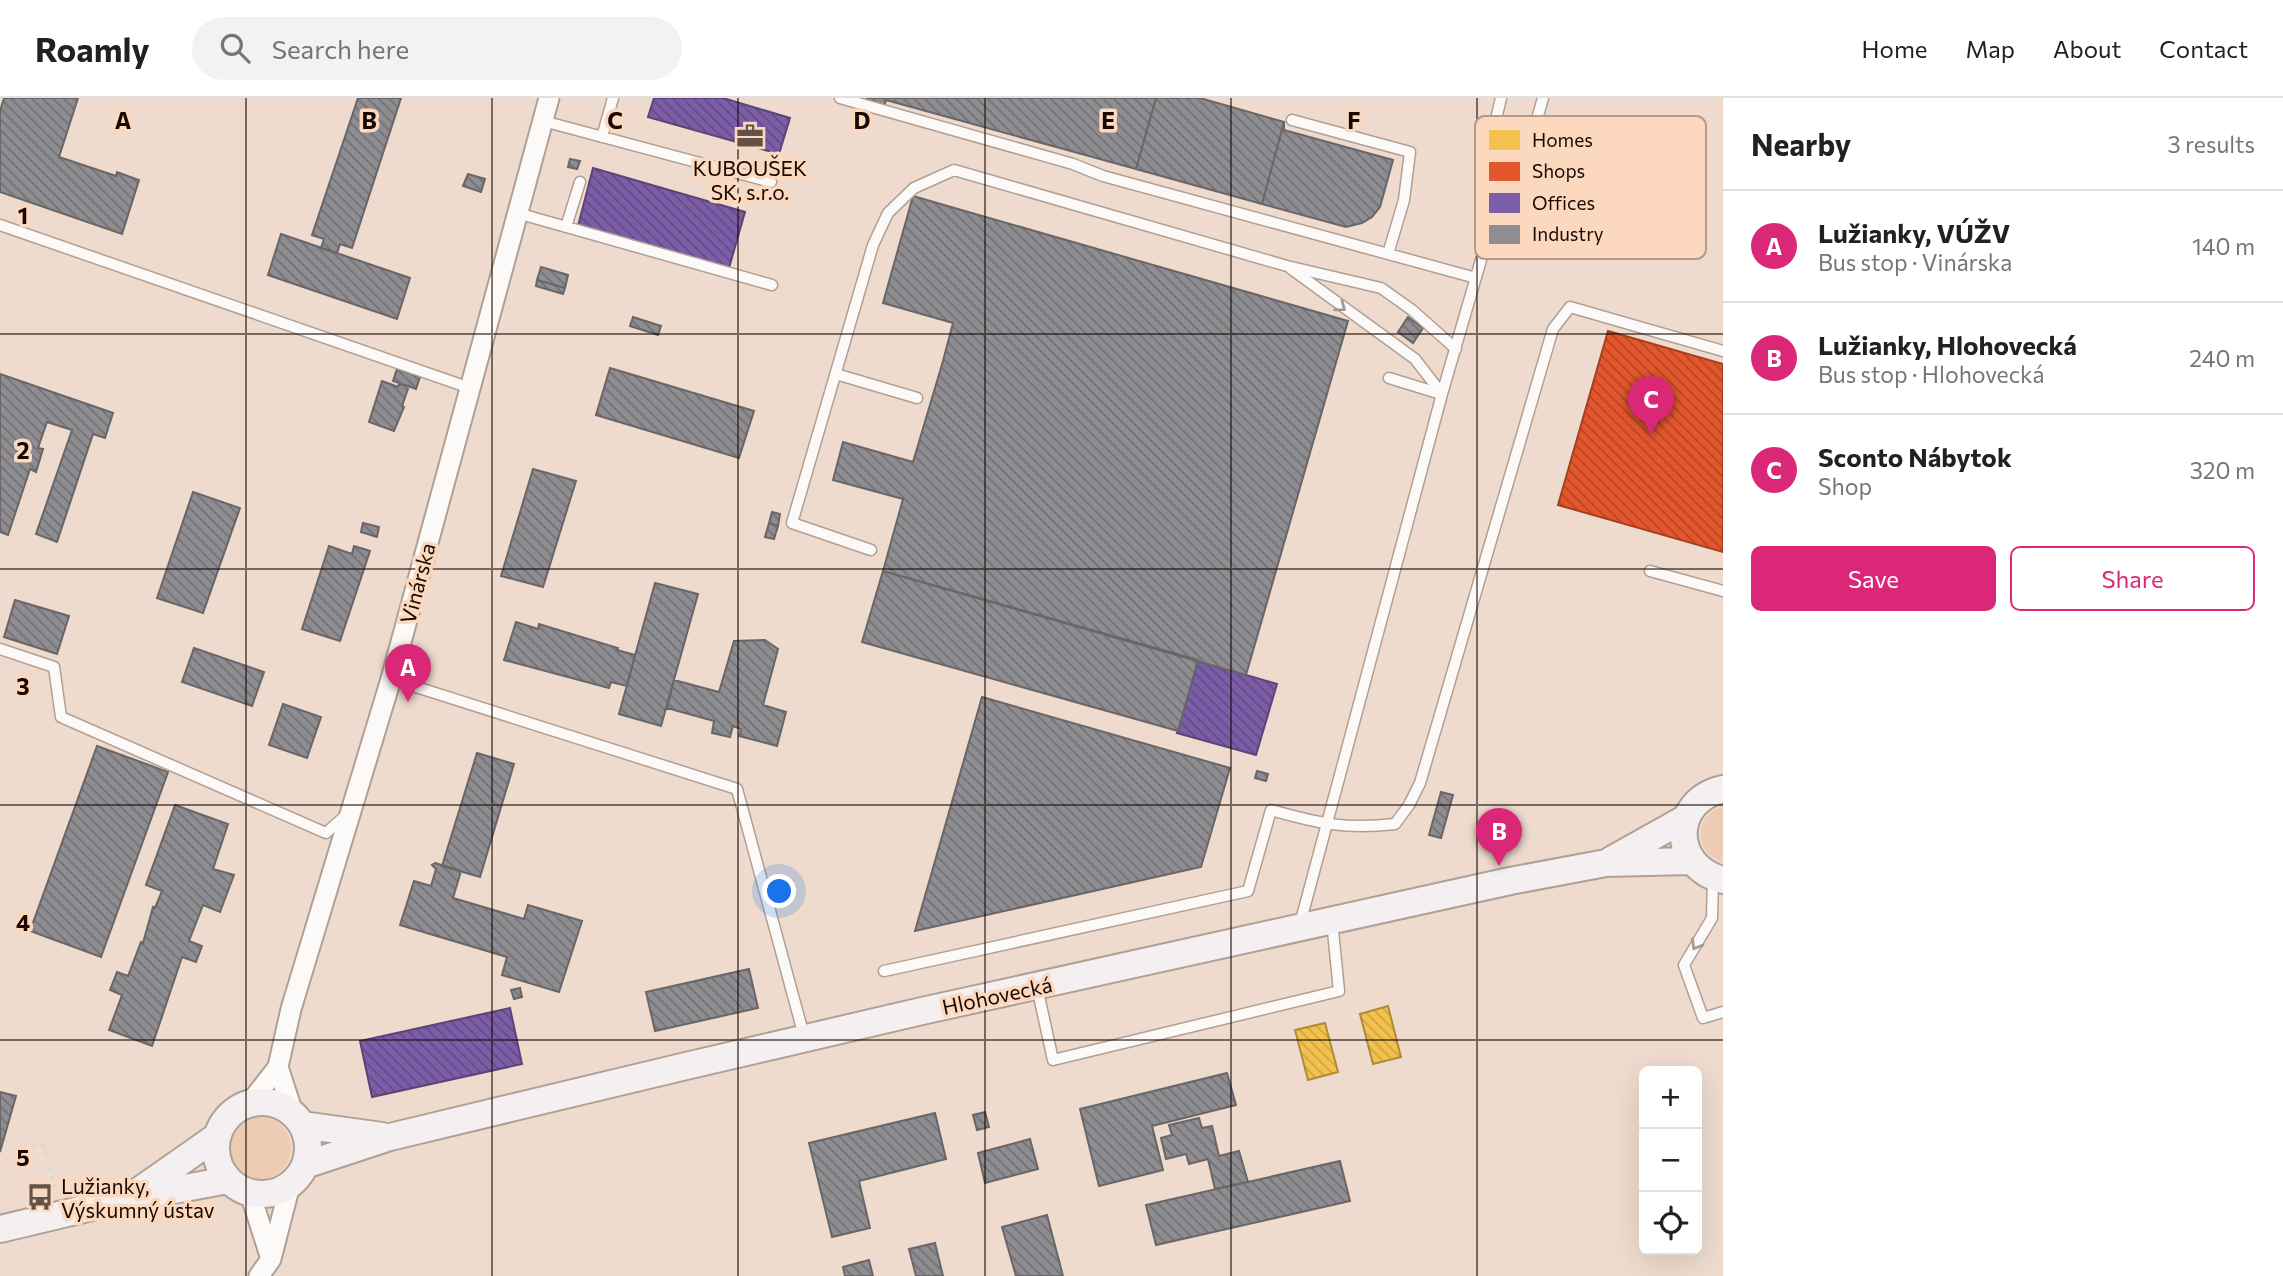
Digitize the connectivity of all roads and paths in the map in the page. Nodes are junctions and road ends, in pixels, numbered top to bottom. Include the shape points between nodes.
1 (549, 98) edge
2 (613, 98) edge
3 (840, 98) edge
4 (1501, 98) edge
5 (1543, 98) edge
6 (1497, 116) edge
7 (1538, 116) edge
8 (1292, 120) dead end
9 (542, 121) junction
10 (602, 137) junction
11 (580, 182) dead end
12 (771, 182) dead end
13 (517, 213) junction
14 (0, 225) edge
15 (566, 227) junction
16 (1388, 254) junction
17 (1481, 259) edge
18 (1287, 266) junction
19 (1476, 278) junction
20 (772, 285) dead end
21 (1456, 349) junction
22 (1723, 351) edge
23 (836, 374) junction
24 (1389, 378) dead end
25 (470, 388) junction
26 (1442, 394) junction
27 (917, 398) dead end
28 (871, 550) dead end
29 (1650, 570) dead end
30 (1723, 591) edge
31 (0, 649) edge
32 (391, 679) junction
33 (1723, 789) edge
34 (349, 812) junction
35 (1686, 818) junction
36 (1327, 825) junction
37 (1691, 861) junction
38 (1606, 863) junction
39 (1718, 879) edge
40 (1332, 921) junction
41 (1299, 928) junction
42 (884, 971) dead end
43 (1036, 986) junction
44 (1723, 1012) edge
45 (805, 1039) junction
46 (278, 1067) junction
47 (250, 1103) junction
48 (298, 1119) junction
49 (216, 1137) junction
50 (390, 1137) junction
51 (24, 1147) dead end
52 (297, 1175) junction
53 (239, 1186) junction
54 (57, 1193) dead end
55 (126, 1199) junction
56 (0, 1229) edge
57 (271, 1259) junction
58 (259, 1276) edge

1 - 9 street, Vinárska
2 - 10 lane
3 - 16 lane
4 - 6 lane
5 - 7 lane
8 - 16 lane via 1410,152 1404,200
9 - 10 lane
9 - 13 street, Vinárska
10 - 12 lane
11 - 15 lane
13 - 15 lane
13 - 25 street, Vinárska
14 - 25 lane
15 - 20 lane
16 - 19 lane
17 - 19 lane
18 - 21 lane via 1381,288
18 - 23 lane via 954,170 914,188 888,213 873,245
18 -> 26 lane via 1415,359
19 - 21 lane
21 - 26 lane
22 - 36 lane via 1570,307 1553,328 1420,783 1395,824 1364,828
23 - 27 lane
23 - 28 lane via 792,523
24 - 26 lane
25 - 32 street, Vinárska
26 - 36 lane
29 - 30 lane
31 - 34 lane via 54,667 61,717 326,833
32 - 34 street, Vinárska
32 - 45 lane via 737,789
33 - 35 main road, Hlohovecká via 1701,798
34 - 46 street, Vinárska
35 - 37 main road via 1683,837
35 - 38 main road, Hlohovecká
36 - 41 lane
36 - 42 lane via 1271,810 1248,891
37 - 38 main road, Hlohovecká
37 - 39 main road
38 - 40 main road, Hlohovecká
39 -> 44 lane via 1712,918 1684,965 1703,1018
40 - 41 main road, Hlohovecká
40 - 43 lane via 1339,991 1053,1060
41 - 43 main road, Hlohovecká
43 - 45 main road, Hlohovecká
45 - 50 main road, Hlohovecká
46 - 47 street, Vinárska
46 - 48 street
47 - 48 main road via 273,1103
47 - 49 main road via 232,1112
48 - 50 main road, Hlohovecká
48 - 52 main road via 308,1145
49 - 53 main road via 218,1165
49 - 55 main road
50 - 52 main road, Hlohovecká
51 - 54 path via 44,1146
52 - 53 main road via 271,1194
52 - 57 street
53 - 55 main road
53 - 57 street
55 - 56 main road
57 - 58 street

